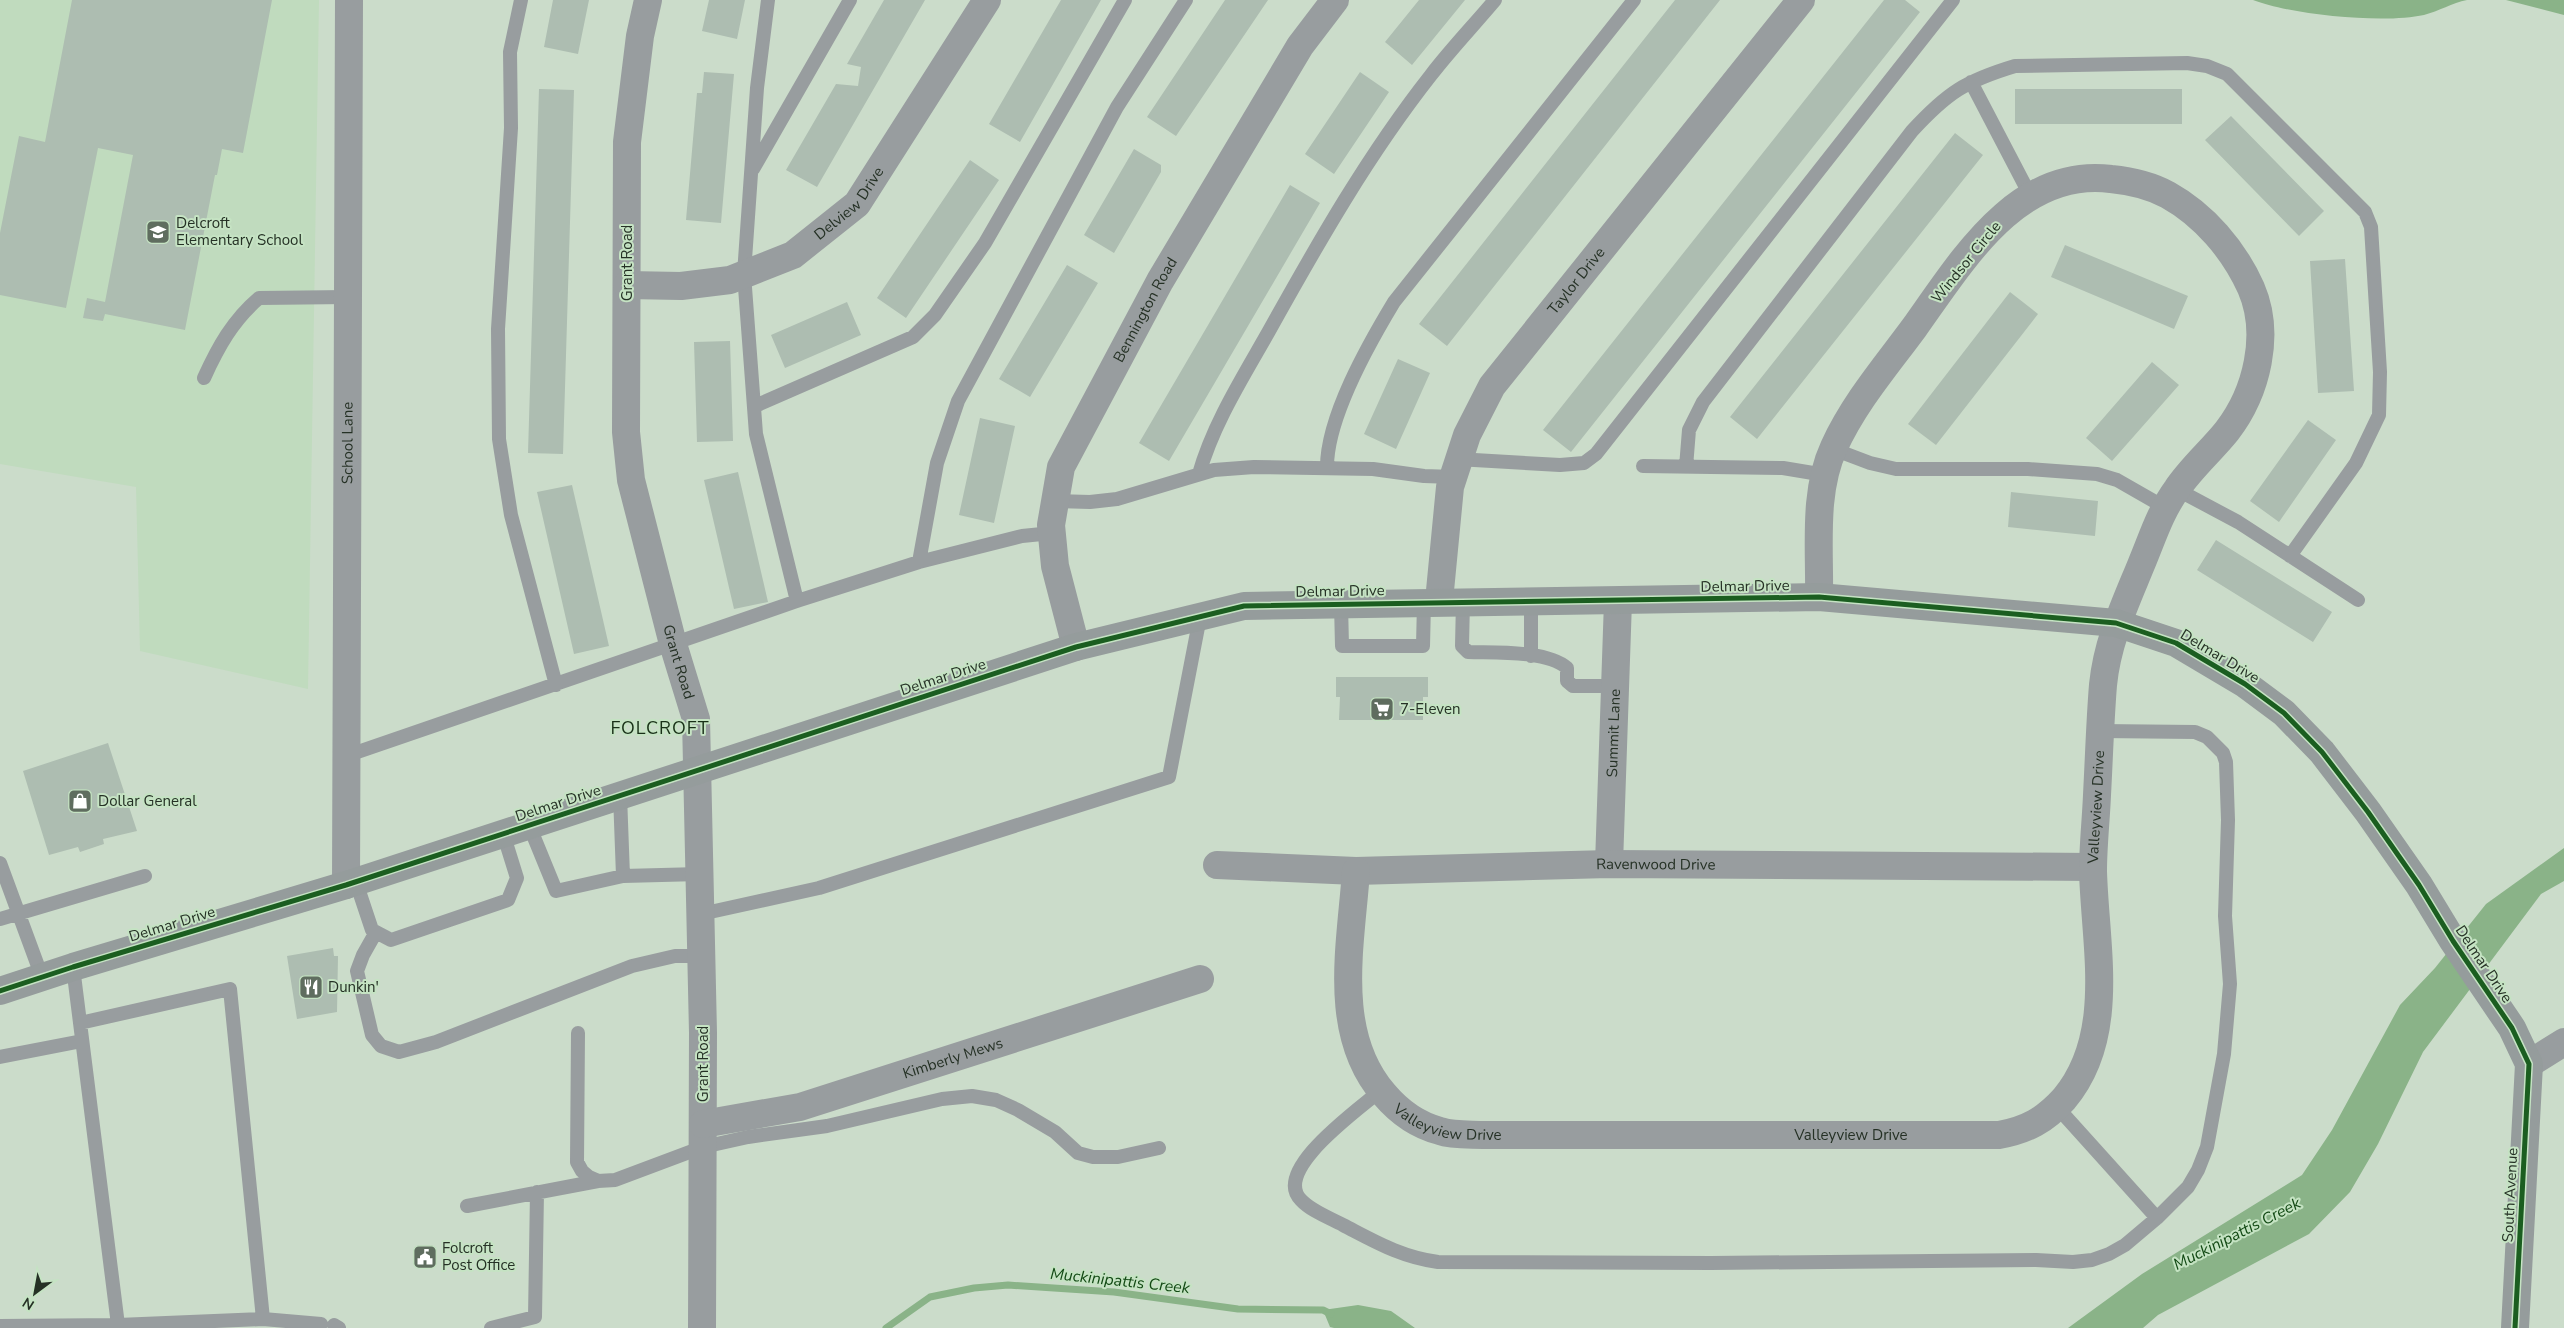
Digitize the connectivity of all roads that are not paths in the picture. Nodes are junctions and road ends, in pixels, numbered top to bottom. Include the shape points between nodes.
1 (349, 0) edge
2 (521, 0) edge
3 (648, 0) edge
4 (768, 0) edge
5 (850, 0) edge
6 (987, 0) edge
7 (1125, 0) edge
8 (1186, 0) edge
9 (1335, 0) edge
10 (1495, 0) edge
11 (1634, 0) edge
12 (1801, 0) edge
13 (1953, 0) edge
14 (1971, 82) junction
15 (752, 171) junction
16 (2030, 195) junction
17 (744, 274) junction
18 (627, 285) junction
19 (348, 297) junction
20 (204, 378) dead end
21 (755, 406) junction
22 (1833, 448) junction
23 (1643, 466) dead end
24 (1327, 467) junction
25 (1686, 467) junction
26 (1455, 468) junction
27 (1199, 474) junction
28 (1825, 475) junction
29 (2171, 498) junction
30 (1056, 501) junction
31 (1052, 533) junction
32 (2290, 556) junction
33 (919, 562) junction
34 (1819, 597) junction
35 (2358, 600) dead end
36 (797, 601) junction
37 (1442, 601) junction
38 (1532, 601) junction
39 (1618, 601) junction
40 (1341, 604) junction
41 (1200, 617) junction
42 (2116, 623) junction
43 (673, 644) junction
44 (1076, 647) junction
45 (1531, 656) junction
46 (556, 685) junction
47 (1615, 686) junction
48 (2100, 731) junction
49 (346, 756) junction
50 (698, 770) junction
51 (620, 795) junction
52 (529, 825) junction
53 (504, 834) junction
54 (0, 863) edge
55 (1608, 864) junction
56 (1217, 865) dead end
57 (2093, 868) junction
58 (1356, 871) junction
59 (700, 874) junction
60 (145, 876) dead end
61 (623, 876) junction
62 (351, 883) junction
63 (17, 914) junction
64 (701, 914) junction
65 (0, 919) edge
66 (376, 932) junction
67 (702, 956) junction
68 (73, 966) junction
69 (42, 977) junction
70 (1200, 979) dead end
71 (0, 991) edge
72 (80, 1023) junction
73 (578, 1033) dead end
74 (82, 1041) junction
75 (2564, 1042) edge
76 (0, 1057) edge
77 (2529, 1064) junction
78 (1381, 1090) junction
79 (2057, 1106) junction
80 (703, 1136) junction
81 (1159, 1148) dead end
82 (598, 1180) junction
83 (537, 1192) junction
84 (467, 1206) dead end
85 (2158, 1218) junction
86 (263, 1319) junction
87 (118, 1325) junction
88 (0, 1326) edge
89 (331, 1326) edge
90 (491, 1328) edge
91 (702, 1328) edge
92 (2515, 1328) edge

1 - 19 street, School Lane
2 - 46 lane via 510,52 511,128 498,329 499,439 511,515
3 - 18 street, Grant Road via 640,36 627,142
4 - 15 lane via 757,88
5 - 15 lane
6 - 17 street, Delview Drive via 857,204 793,255
7 - 21 lane via 985,243 935,315 913,337
8 - 33 lane via 1117,107 958,401 937,462
9 - 30 street, Bennington Road via 1300,46 1160,282 1061,467
10 - 27 lane via 1431,74 1321,238 1205,451
11 - 24 lane via 1394,302 1330,432
12 - 26 street, Taylor Drive via 1492,386
13 - 26 lane via 1596,454 1584,463 1560,466
14 - 16 lane
14 - 25 lane via 1951,92 1912,132 1704,402 1689,430
14 - 32 lane via 2015,66 2187,63 2207,66 2227,74 2366,212 2371,227 2380,372 2379,415 2356,462
15 - 17 lane
16 - 22 street, Windsor Circle via 2004,214 1963,260 1857,406
16 - 29 street, Windsor Circle via 2082,176 2152,187 2194,213 2219,237 2238,261 2252,291 2260,321 2260,350 2250,389 2228,429
17 - 18 street, Delview Drive via 730,280 681,286
17 - 21 lane
18 - 43 street, Grant Road via 626,432 631,480
19 - 20 lane via 259,298 233,325
19 - 49 street, School Lane
21 - 36 lane via 756,434
22 - 28 street, Windsor Circle
22 - 29 lane via 1870,463 1896,468 2097,474
23 - 25 lane
24 - 26 lane via 1424,476
24 - 27 lane via 1254,467
25 - 28 lane via 1783,468
26 - 37 street, Taylor Drive
27 - 30 lane via 1118,499
28 - 34 street, Windsor Circle via 1820,512
29 - 32 lane via 2238,522
29 - 42 street, Windsor Circle via 2155,526
30 - 31 street, Bennington Road
31 - 33 lane via 1022,536
31 - 44 street, Bennington Road via 1055,566
32 - 35 lane
33 - 36 lane
34 - 39 street, Delmar Drive
34 - 42 street, Delmar Drive
36 - 43 lane
37 - 38 street, Delmar Drive
37 - 40 street, Delmar Drive
37 - 40 lane via 1423,646 1342,646
37 - 45 lane via 1462,646 1468,652
38 - 39 street, Delmar Drive
38 - 45 lane
39 - 47 street, Summit Lane
40 - 41 street, Delmar Drive via 1244,606
41 - 44 street, Delmar Drive
41 - 64 lane via 1169,777 819,888
42 - 48 street, Valleyview Drive via 2103,680
42 - 77 street, Delmar Drive via 2176,644 2245,684 2284,713 2322,752 2419,884 2512,1028
43 - 46 lane
43 - 50 street, Grant Road via 696,719
44 - 50 street, Delmar Drive
45 - 47 lane via 1561,663 1567,668 1567,681 1573,686
46 - 49 lane
47 - 55 street, Summit Lane
48 - 57 street, Valleyview Drive
48 - 85 lane via 2195,732 2217,745 2226,762 2225,916 2230,984 2224,1054 2206,1147 2198,1170 2188,1187
49 - 62 street, School Lane
50 - 51 street, Delmar Drive
50 - 59 street, Grant Road
51 - 52 street, Delmar Drive
51 - 61 lane
52 - 53 street, Delmar Drive
52 - 61 lane via 556,891
53 - 62 street, Delmar Drive
53 - 66 lane via 517,878 508,900 391,940
54 - 63 lane
55 - 57 street, Ravenwood Drive
55 - 58 street, Ravenwood Drive
56 - 58 street, Ravenwood Drive
57 - 79 street, Valleyview Drive via 2099,990 2096,1030 2086,1066
58 - 78 street, Valleyview Drive via 1348,987 1350,1016 1359,1055
59 - 61 lane
59 - 64 street, Grant Road
60 - 63 lane
62 - 66 lane via 372,930
62 - 68 street, Delmar Drive
63 - 65 lane
63 - 69 lane
64 - 67 street, Grant Road
66 - 67 lane via 362,954 357,972 372,1035 381,1046 399,1052 436,1042 632,966 675,956
67 - 80 street, Grant Road
68 - 69 street, Delmar Drive
68 - 72 lane
69 - 71 street, Delmar Drive
70 - 80 street, Kimberly Mews
72 - 74 lane
72 - 86 lane via 230,989
73 - 82 lane via 577,1162 582,1171
74 - 76 lane
74 - 87 lane
75 - 77 street
77 - 92 street, South Avenue
78 - 79 street, Valleyview Drive via 1411,1119 1427,1127 1443,1132 1486,1135 2000,1135 2028,1129
78 - 85 lane via 1302,1160 1294,1189 1301,1200 1322,1214 1415,1259 1457,1262 2073,1262 2109,1254
79 - 85 lane
80 - 81 lane via 748,1137 827,1126 942,1099 972,1096 996,1100 1018,1110 1055,1132 1078,1153 1092,1157 1118,1157
80 - 82 lane via 615,1180
80 - 91 street, Grant Road
82 - 83 lane
83 - 84 lane
83 - 90 lane via 535,1317
86 - 87 lane
86 - 89 lane
87 - 88 lane

